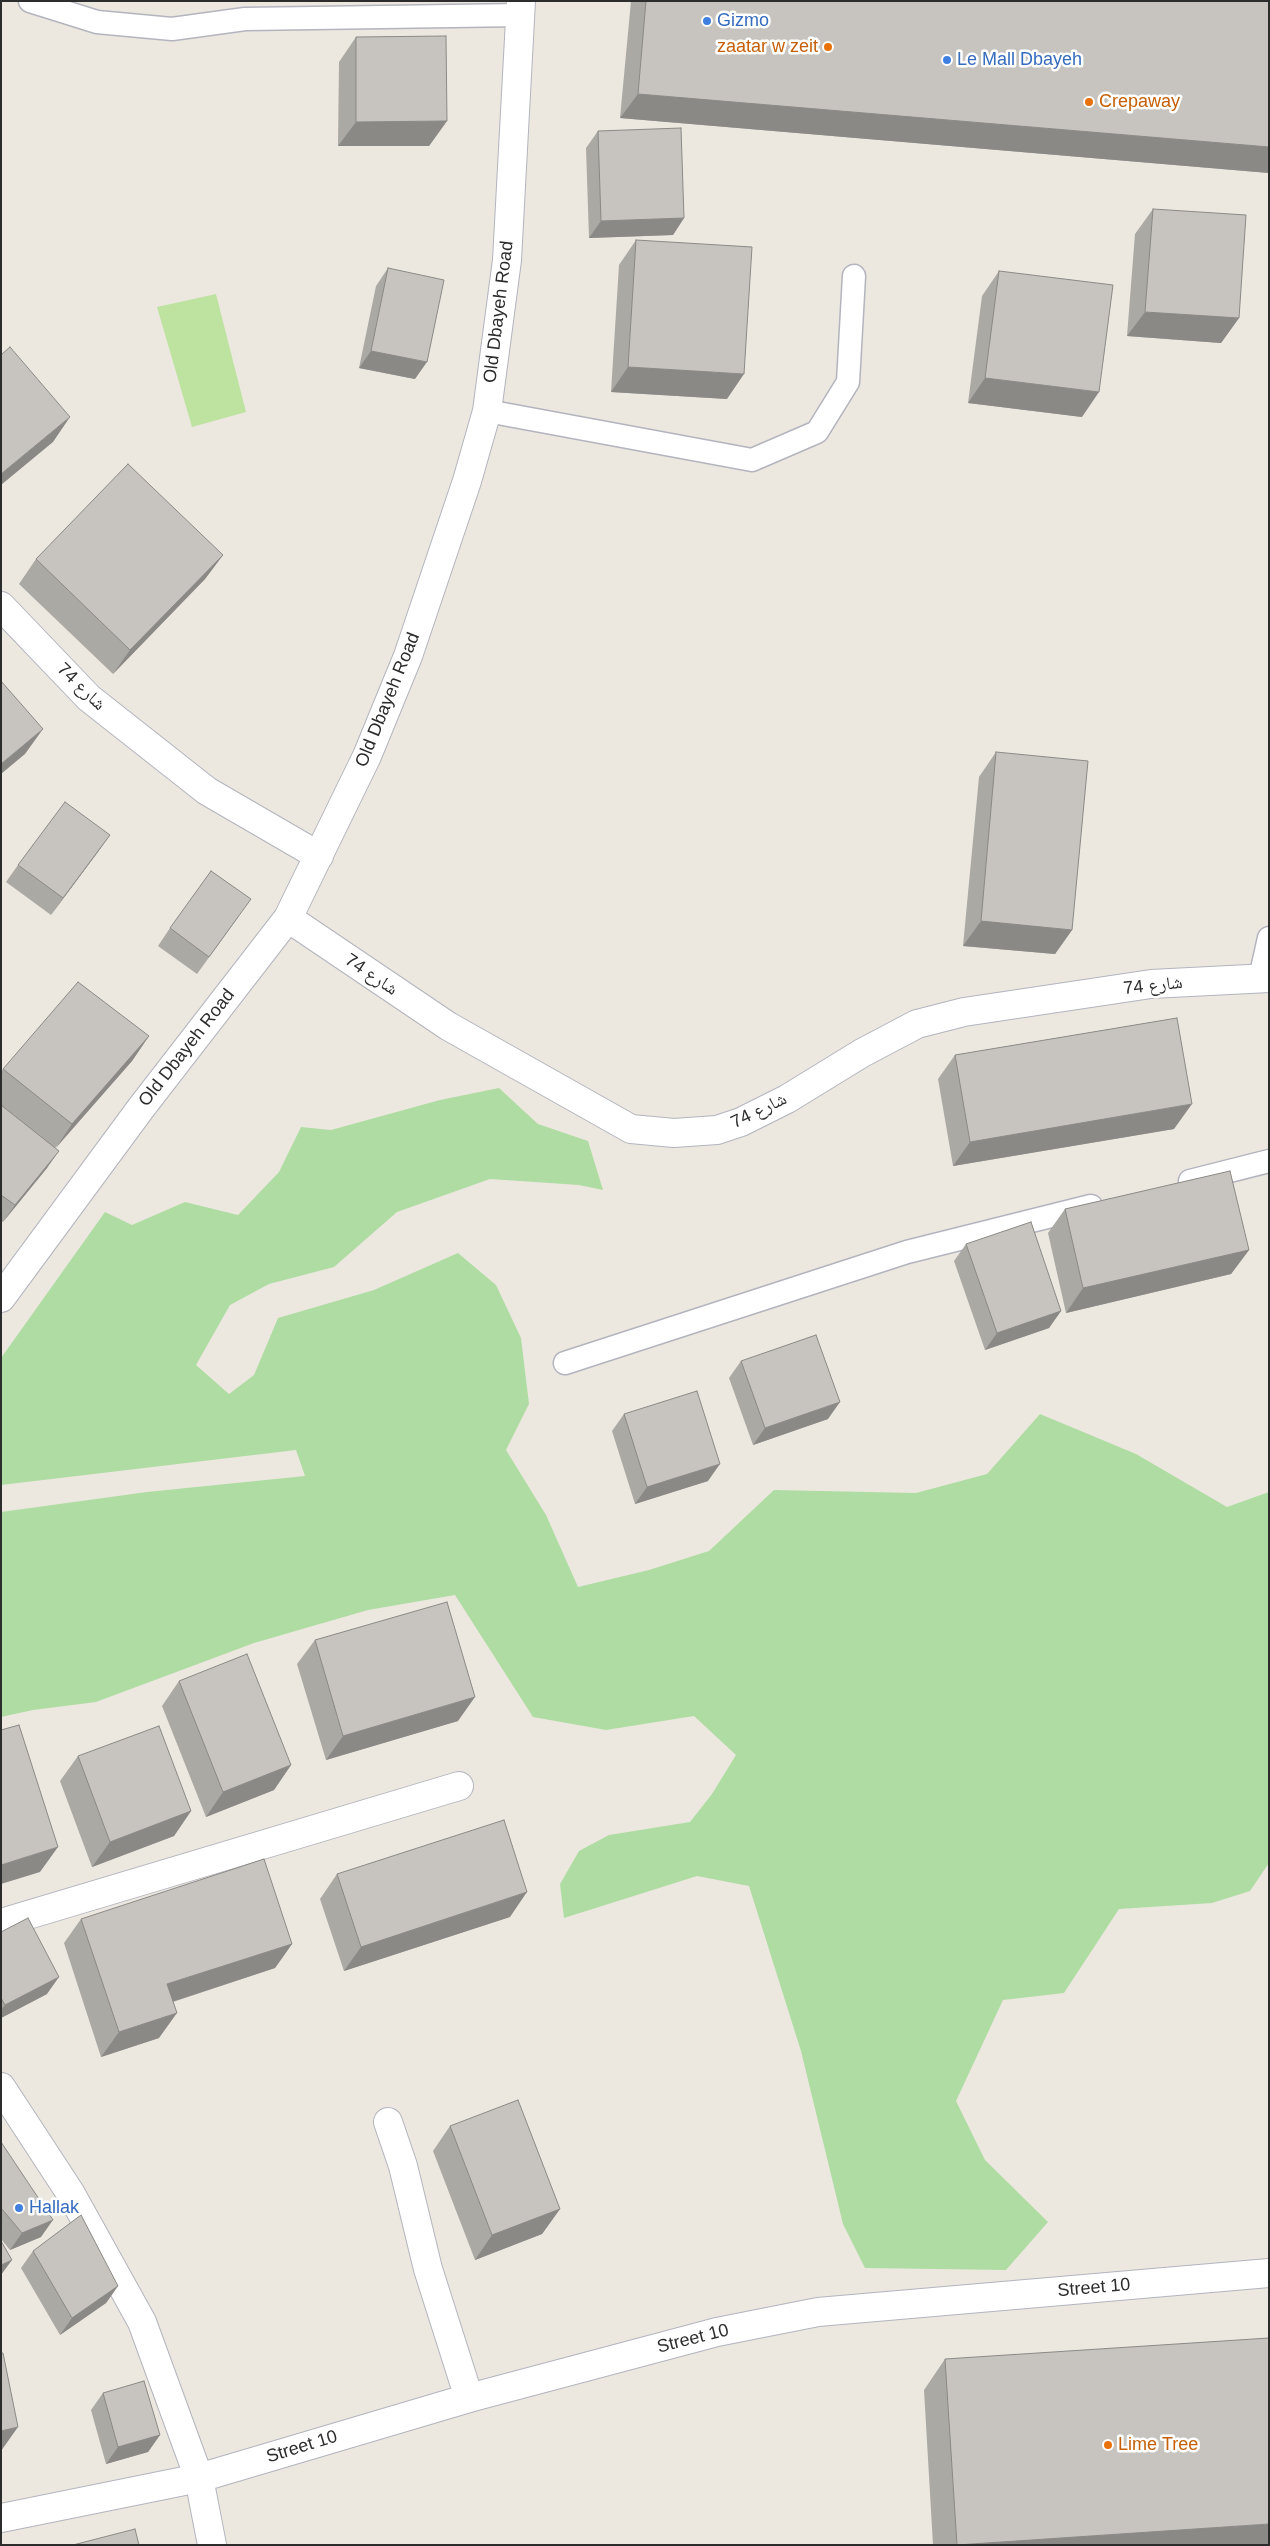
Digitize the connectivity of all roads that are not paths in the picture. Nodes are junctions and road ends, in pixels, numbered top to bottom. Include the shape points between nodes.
1 (30, 1) edge
2 (521, 8) edge
3 (854, 276) dead end
4 (487, 411) junction
5 (1, 606) edge
6 (319, 856) junction
7 (288, 918) junction
8 (1269, 938) edge
9 (1264, 978) edge
10 (1269, 1161) edge
11 (1172, 1185) edge
12 (1115, 1199) edge
13 (1, 1298) edge
14 (565, 1363) dead end
15 (459, 1786) dead end
16 (1, 1923) edge
17 (1, 2087) edge
18 (388, 2122) dead end
19 (1269, 2273) edge
20 (468, 2398) junction
21 (199, 2478) junction
22 (1, 2518) edge
23 (212, 2545) edge

1 - 2 lane via 97,22 172,28 245,20
2 - 4 street, Old Dbayeh Road via 507,260
3 - 4 lane via 848,382 817,432 752,460
4 - 6 street, Old Dbayeh Road via 408,656 367,756
5 - 6 street, شارع 74 via 89,698 200,786
6 - 7 street, Old Dbayeh Road
7 - 9 street, شارع 74 via 448,1026 631,1129 674,1133 717,1130 741,1122 916,1024 964,1012 1151,984
7 - 13 street, Old Dbayeh Road via 141,1108
8 - 9 lane
10 - 11 lane
12 - 14 lane via 907,1252
15 - 16 street
17 - 21 street via 71,2194 142,2322
18 - 20 street via 403,2166 428,2269
19 - 20 street, Street 10 via 818,2312 717,2332
20 - 21 street, Street 10
21 - 22 street, Street 10
21 - 23 street

